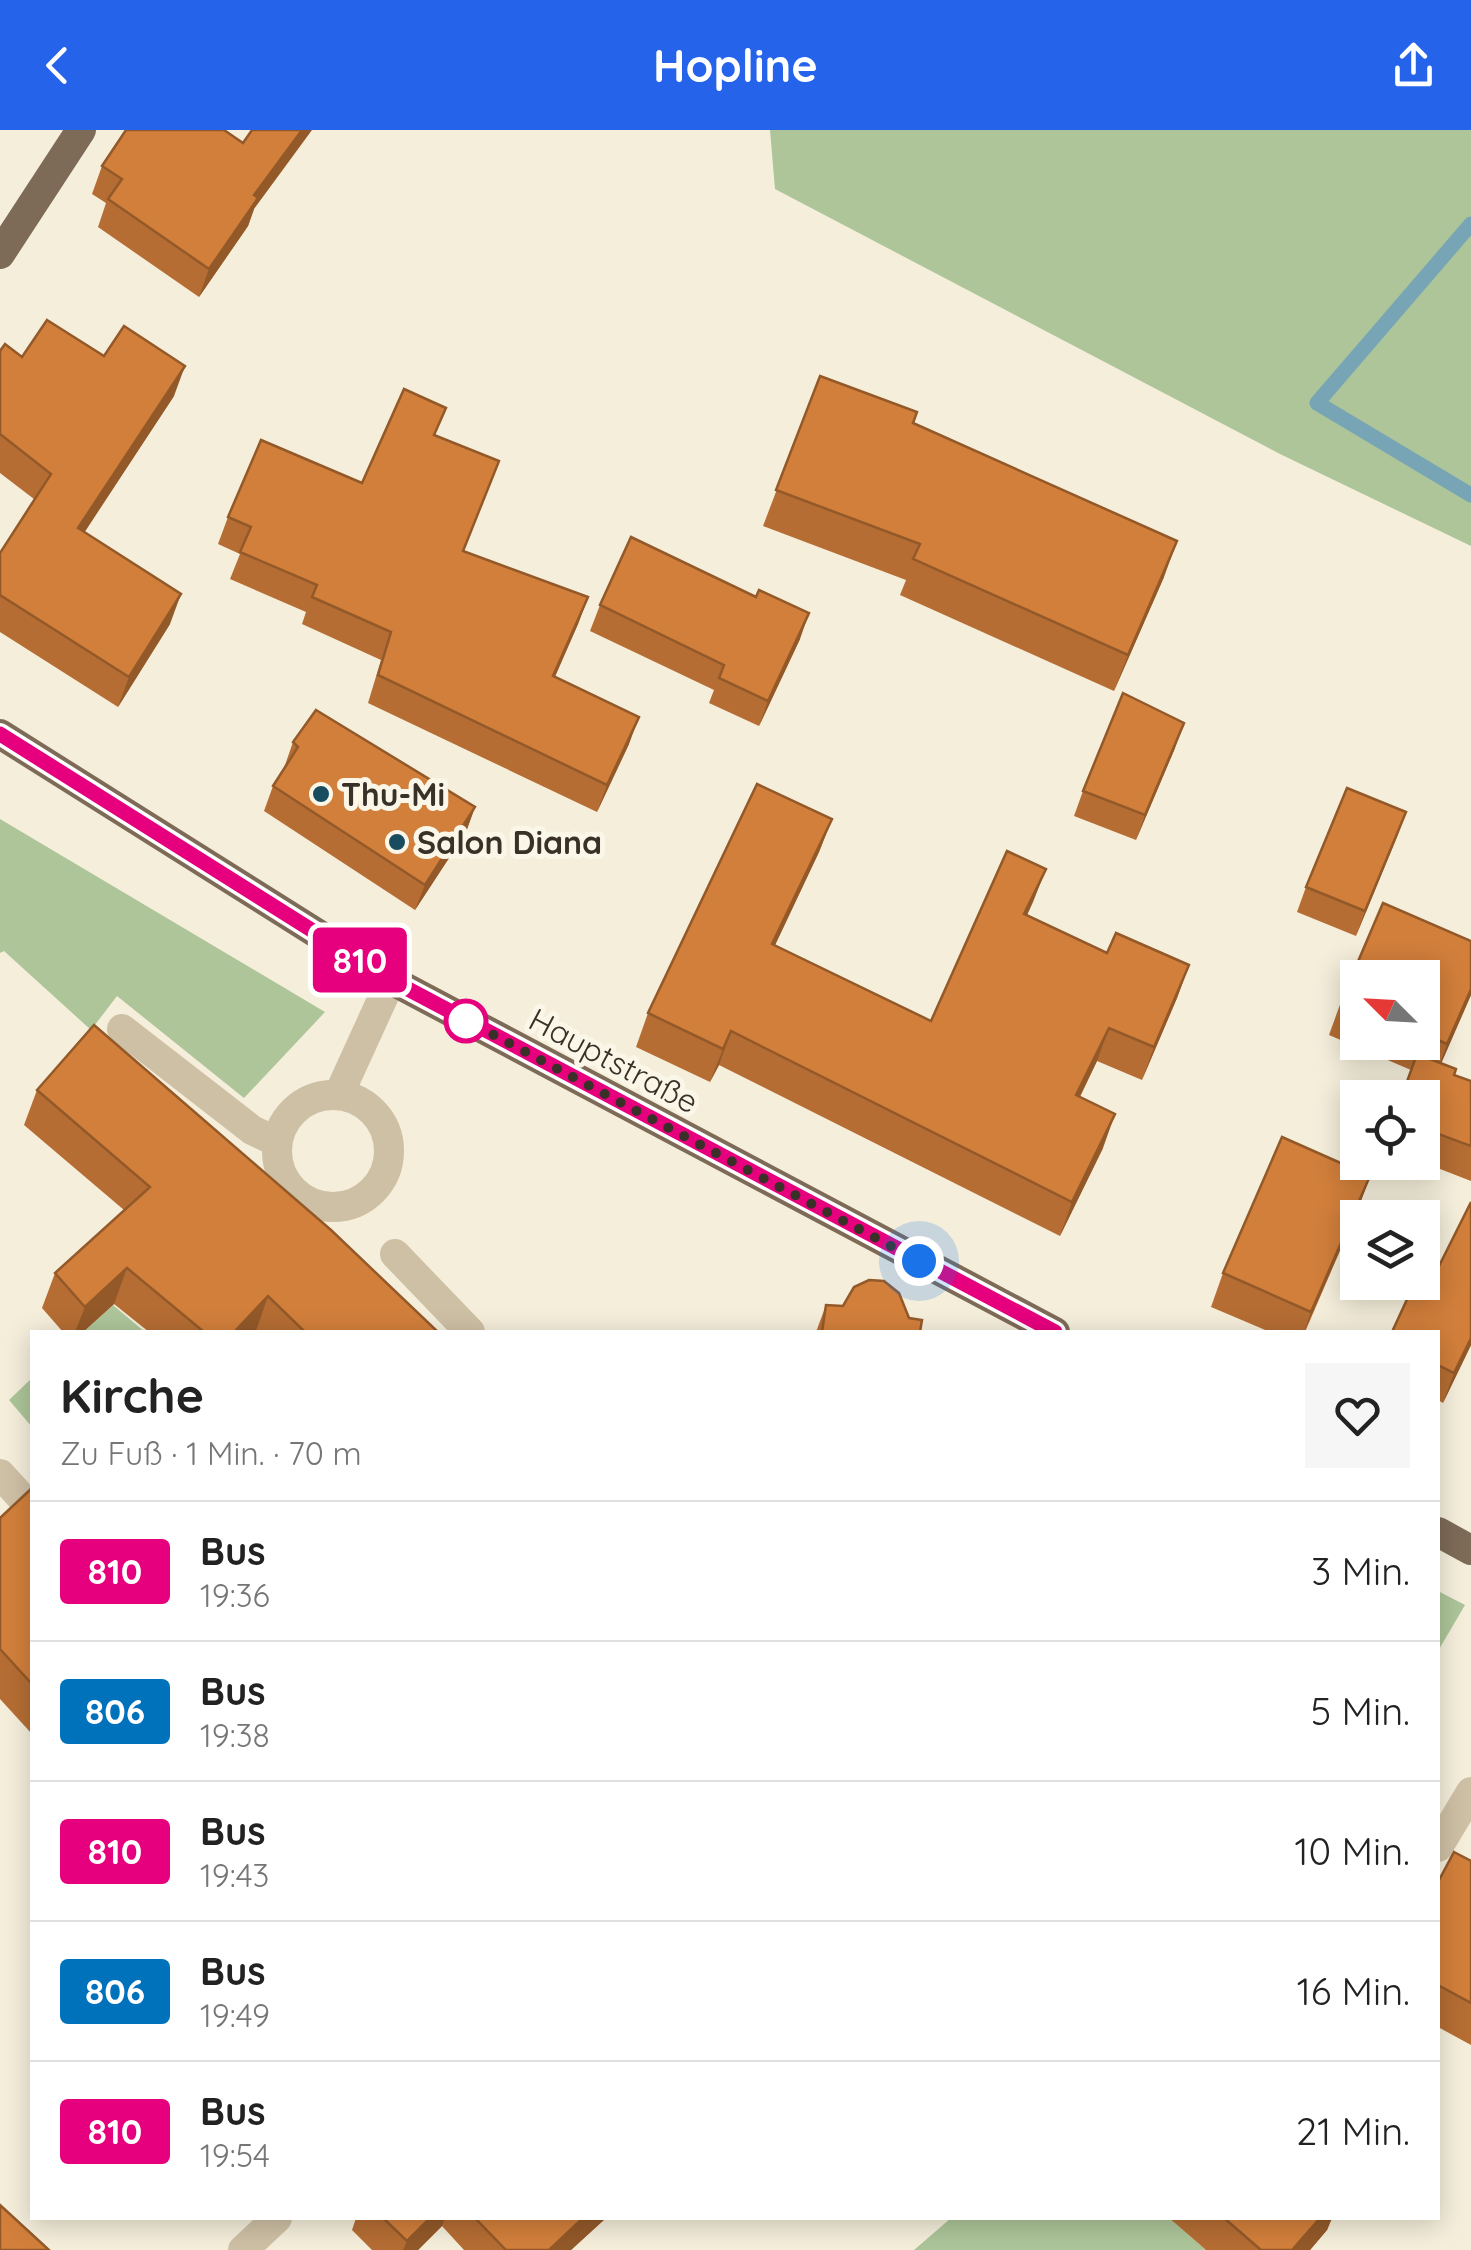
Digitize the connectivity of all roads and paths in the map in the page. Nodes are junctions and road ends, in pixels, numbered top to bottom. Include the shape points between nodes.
1 (80, 130) edge
2 (0, 254) edge
3 (0, 734) edge
4 (391, 980) junction
5 (122, 1029) dead end
6 (339, 1094) junction
7 (277, 1142) junction
8 (395, 1254) dead end
9 (468, 1330) edge
10 (1051, 1330) edge
11 (0, 1474) edge
12 (22, 1498) edge
13 (1440, 1533) edge
14 (1471, 1550) edge
15 (1471, 1792) edge
16 (1440, 1844) edge
17 (275, 2220) edge
18 (242, 2250) edge

1 - 2 main road
3 - 4 main road, Hauptstraße
4 - 6 street
4 - 10 main road, Hauptstraße
5 - 7 street via 252,1130
6 - 7 street via 322,1095 292,1112
6 - 7 street via 371,1109 388,1139 385,1174 361,1200 326,1207 294,1192 277,1160
8 - 9 street
11 - 12 street
13 - 14 main road
15 - 16 street
17 - 18 street

